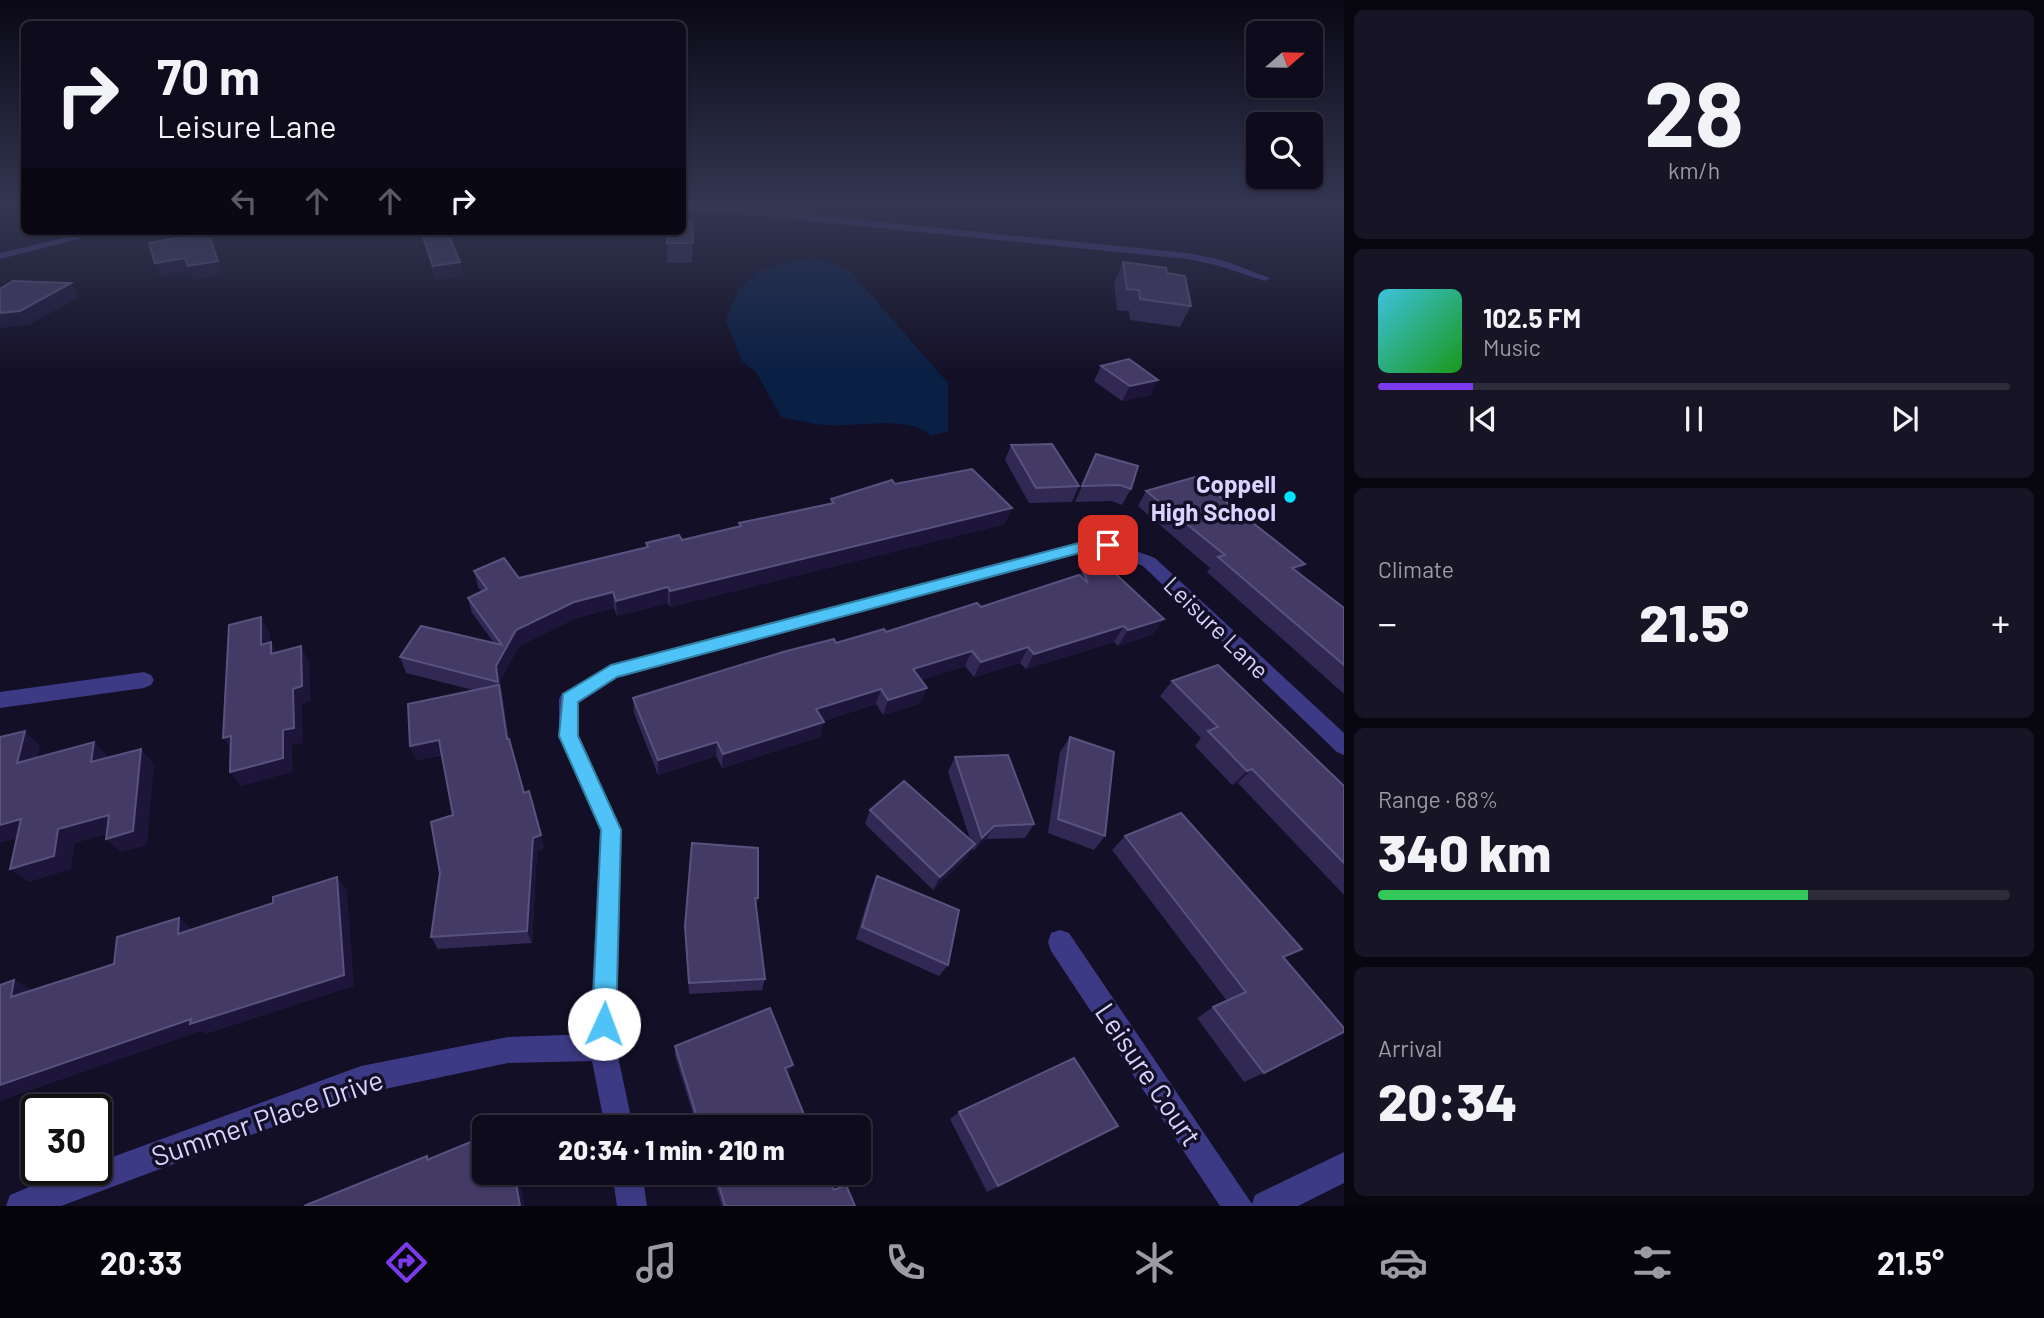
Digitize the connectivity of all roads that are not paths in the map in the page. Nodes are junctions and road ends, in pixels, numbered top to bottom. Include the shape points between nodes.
1 (1219, 262) edge
2 (1265, 278) dead end
3 (144, 680) dead end
4 (0, 700) edge
5 (1344, 746) edge
6 (1060, 942) dead end
7 (603, 1046) junction
8 (617, 1115) edge
9 (1344, 1167) edge
10 (628, 1185) edge
11 (21, 1206) edge
12 (632, 1206) edge
13 (1238, 1206) edge
14 (1266, 1206) edge

1 - 2 street
3 - 4 street
5 - 7 street, Leisure Lane via 1149,562 1108,545 1079,548 611,672 569,699 569,736 611,830
6 - 13 street, Leisure Court
7 - 8 street, Leisure Lane
7 - 11 street, Summer Place Drive via 508,1050 361,1080
9 - 14 street
10 - 12 street

